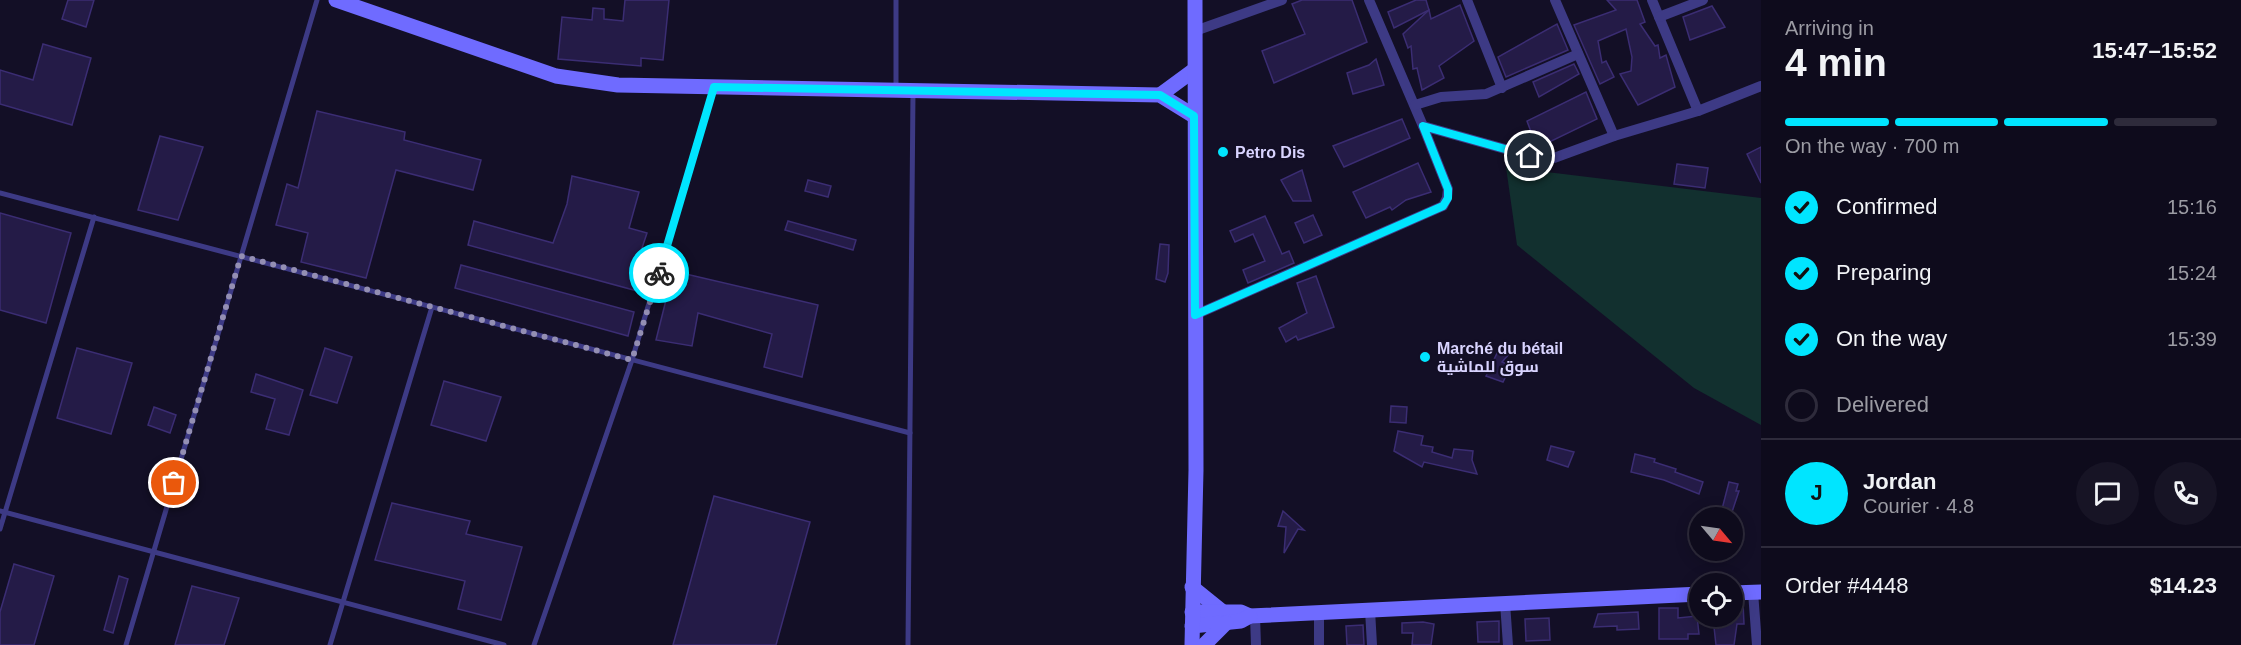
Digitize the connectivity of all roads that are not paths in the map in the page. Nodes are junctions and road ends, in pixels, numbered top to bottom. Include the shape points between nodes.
1 (317, 0) edge
2 (336, 0) edge
3 (896, 0) edge
4 (1195, 0) edge
5 (1281, 0) edge
6 (1369, 0) edge
7 (1467, 0) edge
8 (1555, 0) edge
9 (1652, 0) edge
10 (1703, 0) edge
11 (1659, 17) junction
12 (1195, 31) junction
13 (1578, 54) junction
14 (1194, 70) junction
15 (1761, 86) edge
16 (714, 87) junction
17 (1502, 88) junction
18 (896, 91) junction
19 (913, 91) junction
20 (1160, 95) junction
21 (1414, 105) junction
22 (1698, 111) junction
23 (1194, 116) junction
24 (1423, 126) junction
25 (1614, 136) junction
26 (0, 193) edge
27 (94, 217) junction
28 (241, 256) junction
29 (432, 307) junction
30 (1195, 315) junction
31 (632, 360) junction
32 (910, 433) junction
33 (2, 512) edge
34 (0, 529) edge
35 (154, 551) junction
36 (1192, 587) junction
37 (1757, 592) edge
38 (1689, 595) edge
39 (341, 602) junction
40 (1505, 603) junction
41 (1370, 610) junction
42 (1319, 614) junction
43 (1252, 616) junction
44 (1224, 617) junction
45 (1192, 619) junction
46 (126, 645) edge
47 (330, 645) edge
48 (504, 645) edge
49 (534, 645) edge
50 (908, 645) edge
51 (1192, 645) edge
52 (1204, 645) edge
53 (1256, 645) edge
54 (1319, 645) edge
55 (1372, 645) edge
56 (1508, 645) edge
57 (1757, 645) edge

1 - 28 lane
2 - 16 street via 556,76 618,85
3 - 18 lane
4 - 12 street
5 - 12 street
6 - 21 street
7 - 17 street
8 - 13 street
9 - 11 street
10 - 11 street
11 - 22 street
12 - 14 street
13 - 17 street
13 - 25 street
14 - 20 street
14 - 23 street
15 - 22 street
16 - 18 street
16 - 31 lane
17 - 21 street
18 - 19 street
19 - 20 street
19 - 32 lane
20 - 23 street
21 - 24 street
22 - 25 street
23 - 30 street
24 - 25 street via 1541,158 1554,158
24 - 30 street via 1448,189 1443,206
26 - 27 lane
27 - 28 lane
27 - 33 lane
28 - 29 lane
28 - 35 lane
29 - 31 lane
29 - 39 lane
30 - 36 street
31 - 32 lane
31 - 49 lane
32 - 50 lane
33 - 34 lane
33 - 35 lane
35 - 39 lane
35 - 46 lane
36 - 44 street
36 - 45 street
37 - 57 street
38 - 40 street
39 - 47 lane
39 - 48 lane
40 - 41 street
40 - 56 street
41 - 42 street
41 - 55 street
42 - 43 street
42 - 54 street
43 - 44 street via 1244,612
43 - 53 street
44 - 45 street
44 - 52 street
45 - 51 street

